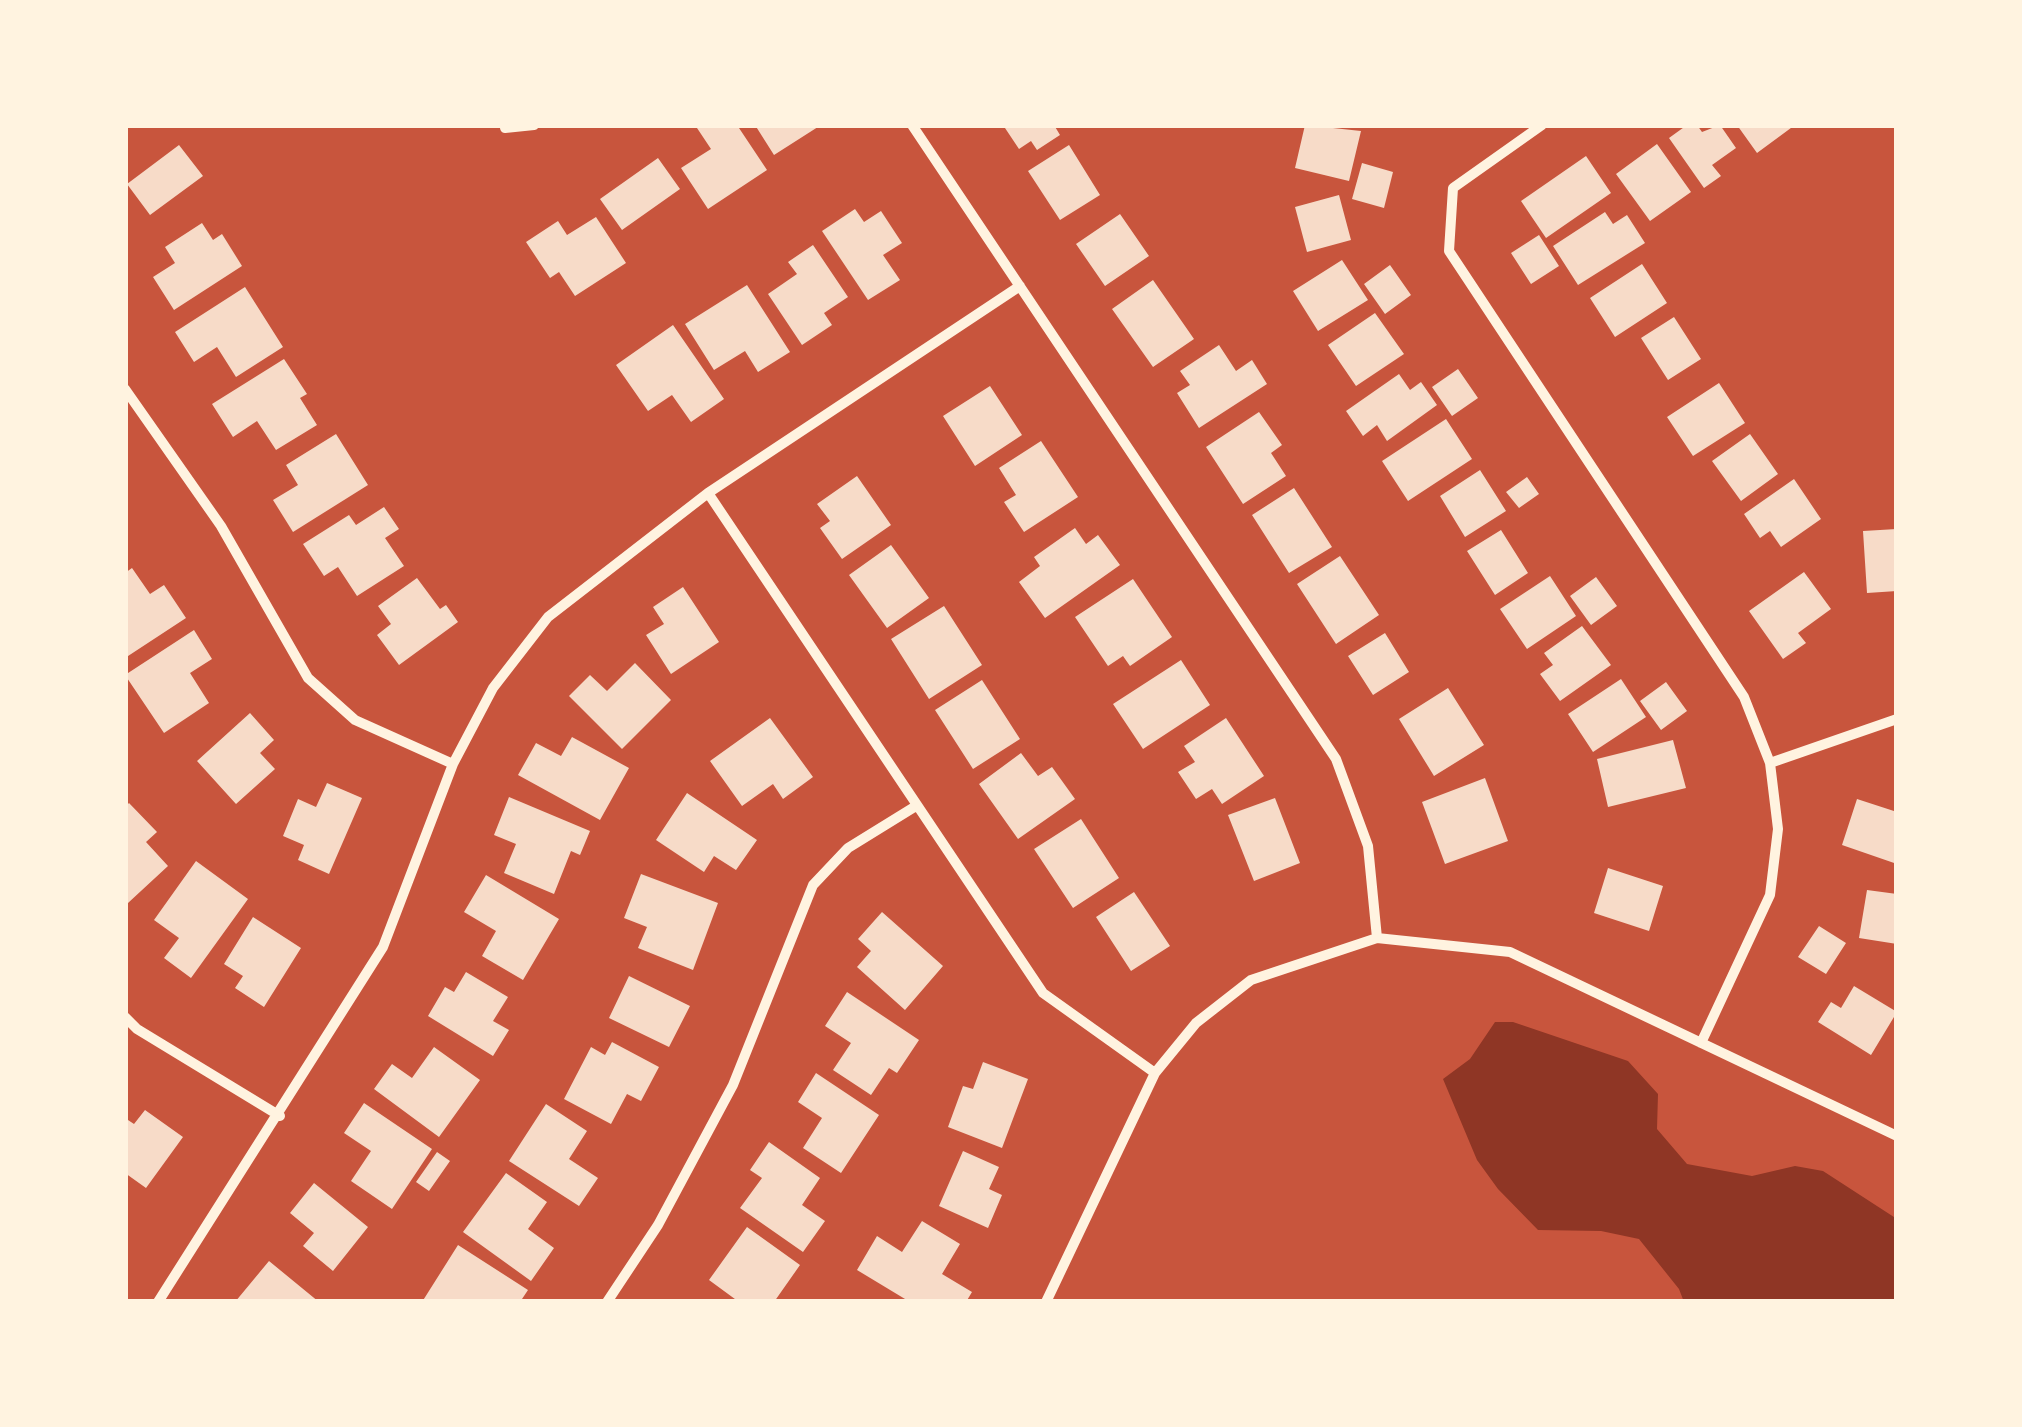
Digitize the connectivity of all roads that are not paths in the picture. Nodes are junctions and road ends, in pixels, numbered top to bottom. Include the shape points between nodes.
1 (534, 125) edge
2 (912, 125) edge
3 (1542, 125) edge
4 (505, 128) dead end
5 (1020, 286) junction
6 (125, 389) edge
7 (708, 493) junction
8 (1897, 719) edge
9 (1770, 763) junction
10 (453, 764) junction
11 (916, 806) junction
12 (1377, 938) junction
13 (125, 1017) edge
14 (1701, 1043) junction
15 (1155, 1073) junction
16 (280, 1116) junction
17 (1897, 1136) edge
18 (158, 1302) edge
19 (607, 1302) edge
20 (1046, 1302) edge

1 - 4 street
2 - 5 street
3 - 9 street via 1452,188 1449,251 1744,697
5 - 7 street
5 - 12 street via 1336,759 1368,846
6 - 10 street via 221,526 308,678 355,720
7 - 10 street via 548,617 493,688
7 - 11 street
8 - 9 street
9 - 14 street via 1778,829 1770,895
10 - 16 street via 384,947
11 - 15 street via 1044,993
11 - 19 street via 848,848 813,885 734,1085 658,1225
12 - 14 street via 1510,952
12 - 15 street via 1252,980 1196,1023
13 - 16 street
14 - 17 street
15 - 20 street
16 - 18 street

